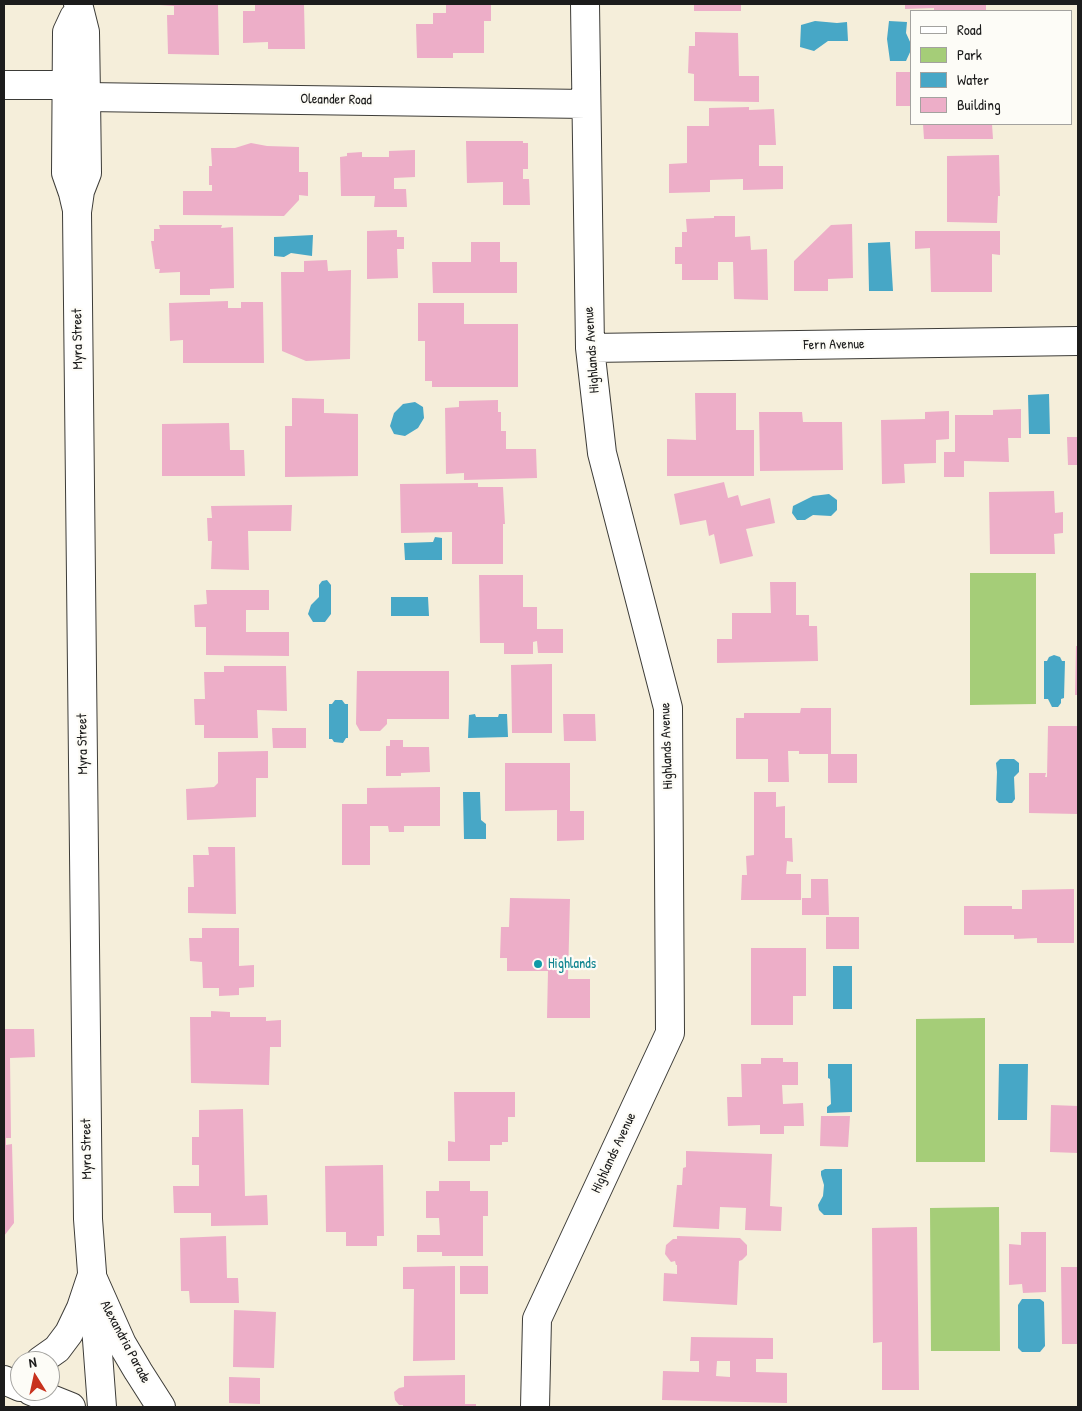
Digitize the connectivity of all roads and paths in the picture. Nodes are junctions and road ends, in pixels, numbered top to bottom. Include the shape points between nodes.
1 (585, 4) edge
2 (78, 5) edge
3 (4, 85) edge
4 (76, 91) junction
5 (586, 104) junction
6 (1078, 341) edge
7 (590, 348) junction
8 (92, 1275) junction
9 (54, 1351) edge
10 (56, 1401) edge
11 (71, 1407) edge
12 (102, 1407) edge
13 (161, 1407) edge
14 (535, 1407) edge

1 - 5 street, Highlands Avenue
2 - 4 street, Myra Street via 85,32
3 - 4 street, Oleander Road
4 - 5 street, Oleander Road
4 - 8 street, Myra Street via 66,173 77,212 88,1219
5 - 7 street, Highlands Avenue
6 - 7 street, Fern Avenue
7 - 14 street, Highlands Avenue via 602,452 668,708 670,1033 537,1318
8 - 9 street, Myra Street via 69,1333
8 - 12 street, Myra Street
8 - 13 street, Alexandria Parade via 122,1344
10 - 11 street

